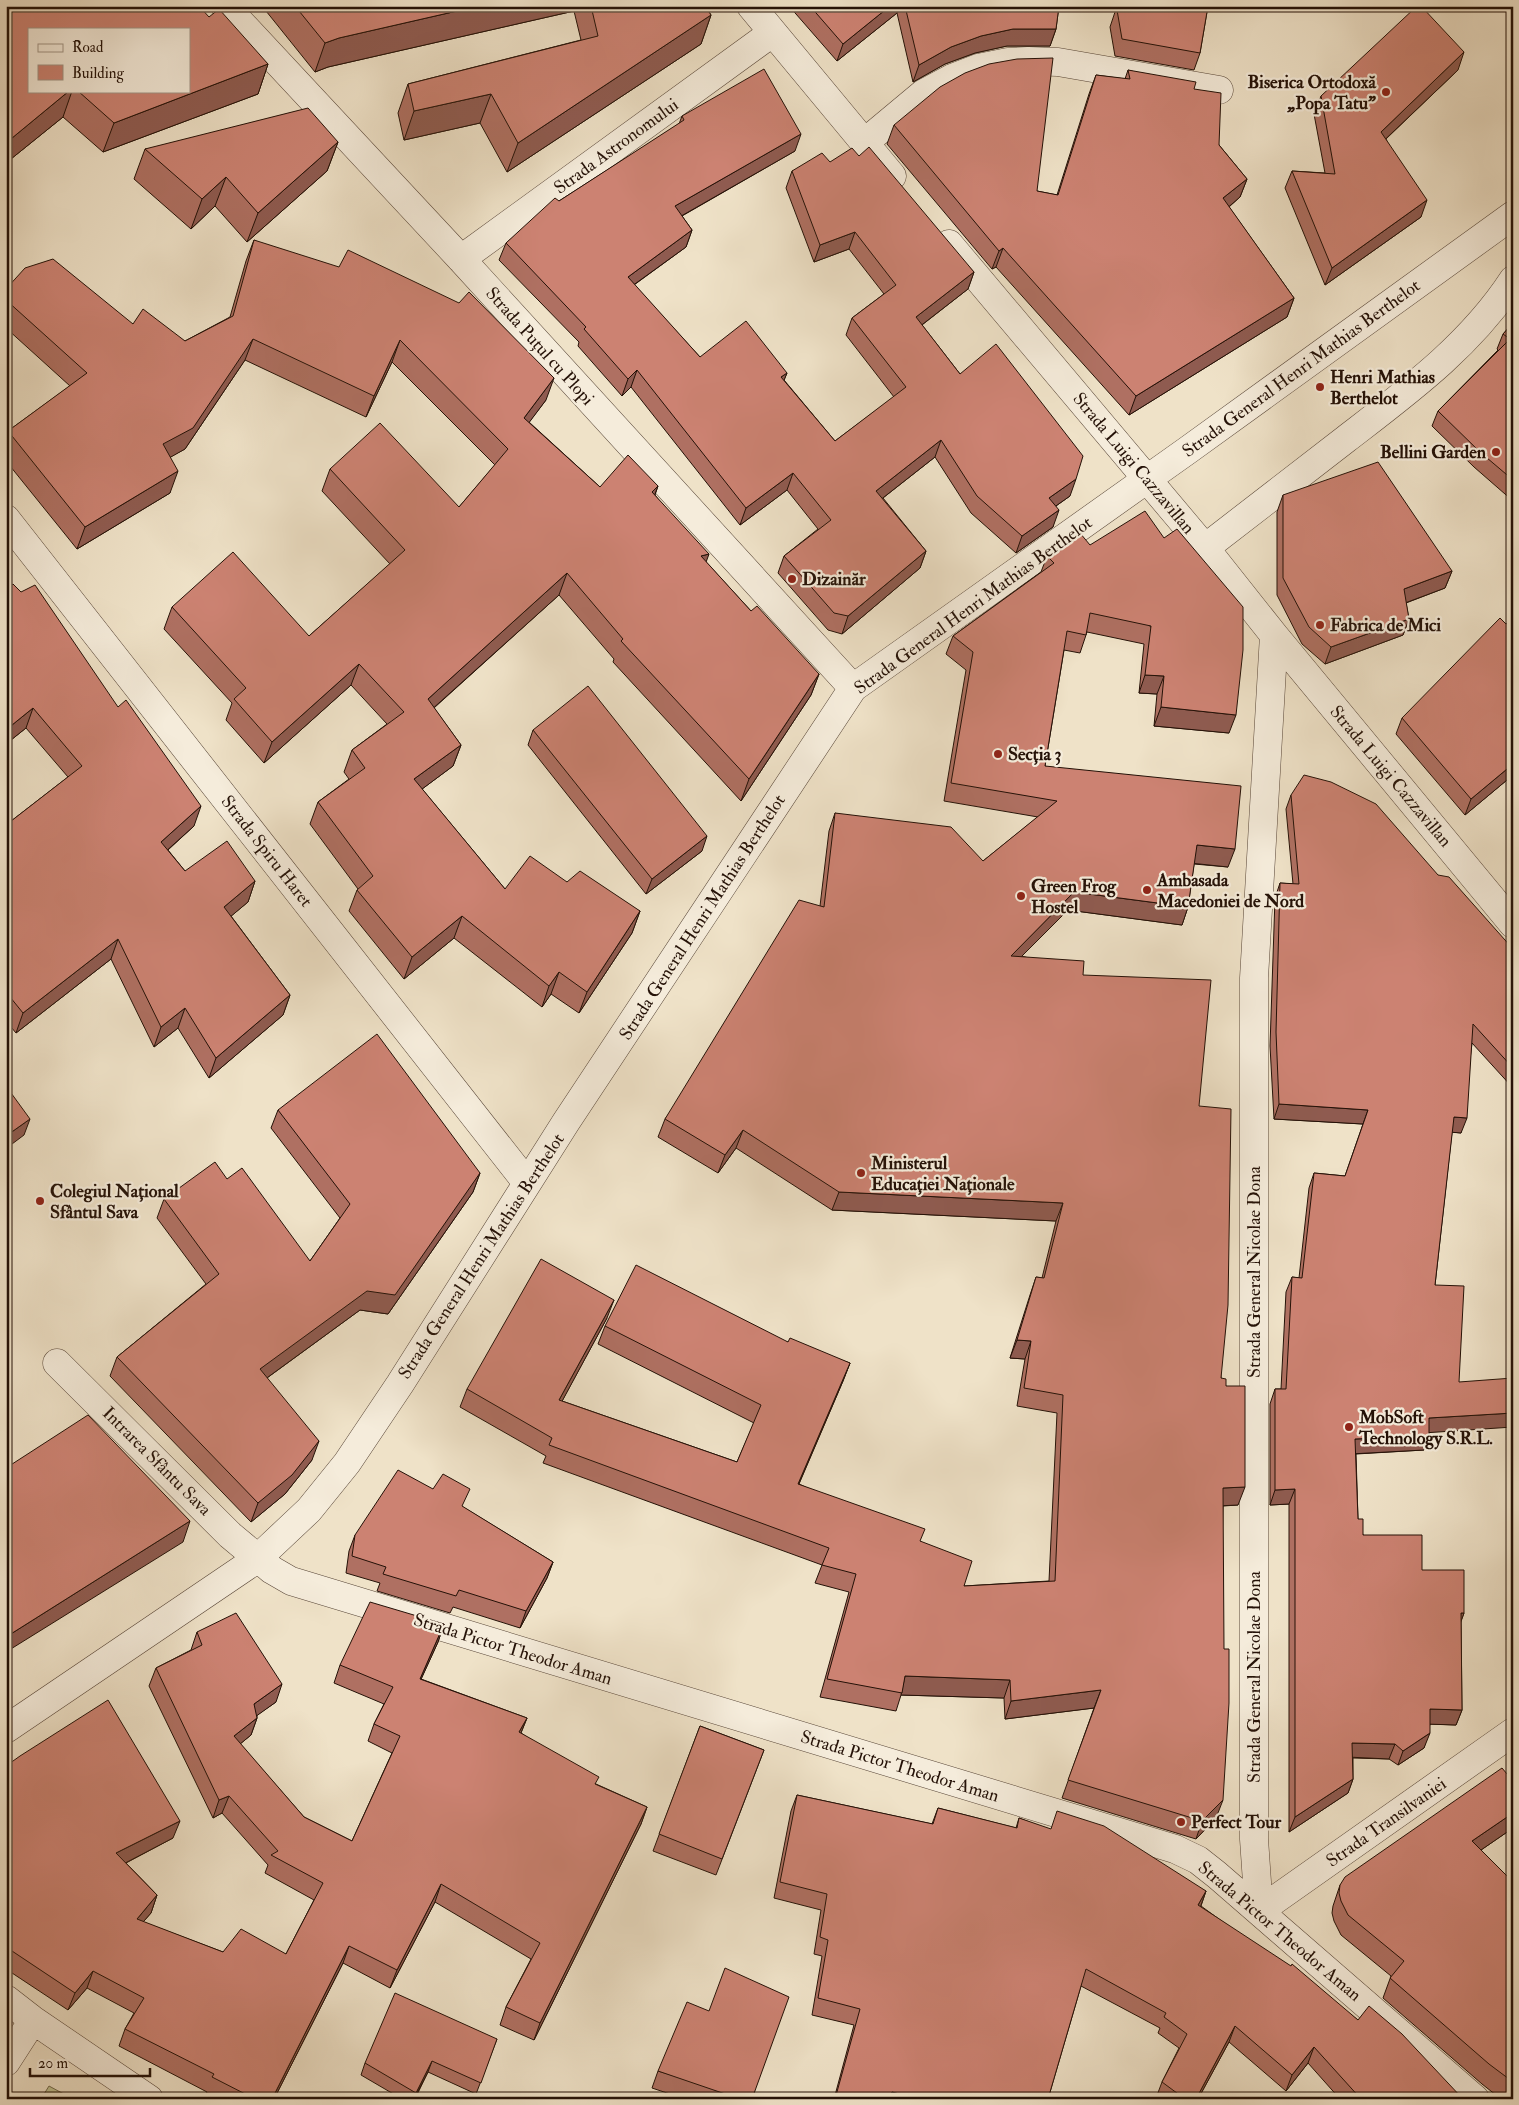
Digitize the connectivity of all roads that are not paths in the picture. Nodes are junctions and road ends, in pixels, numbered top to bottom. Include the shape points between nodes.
1 (225, 6) edge
2 (751, 6) edge
3 (772, 33) junction
4 (1219, 90) dead end
5 (864, 142) junction
6 (909, 196) edge
7 (1513, 215) edge
8 (935, 227) edge
9 (460, 259) junction
10 (1513, 280) edge
11 (1148, 479) junction
12 (6, 519) edge
13 (1205, 548) junction
14 (1274, 635) junction
15 (853, 688) junction
16 (1513, 924) edge
17 (527, 1183) junction
18 (57, 1363) dead end
19 (257, 1559) junction
20 (6, 1729) edge
21 (1513, 1732) edge
22 (1259, 1910) junction
23 (6, 1999) edge
24 (33, 2020) junction
25 (6, 2062) edge
26 (149, 2099) edge
27 (1475, 2099) edge

1 - 9 street, Strada Puțul cu Plopi
2 - 3 street
3 - 5 street
3 - 9 street, Strada Astronomului
4 - 5 street via 1058,62 1008,62 978,68 924,93
5 - 6 street
7 - 11 street, Strada General Henri Mathias Berthelot
8 - 11 street, Strada Luigi Cazzavillan
9 - 15 street, Strada Puțul cu Plopi
10 - 13 street via 1496,306 1443,362 1398,401
11 - 13 street, Strada Luigi Cazzavillan
11 - 15 street, Strada General Henri Mathias Berthelot
12 - 17 street, Strada Spiru Haret
13 - 14 street, Strada Luigi Cazzavillan
14 - 16 street, Strada Luigi Cazzavillan
14 - 22 street, Strada General Nicolae Dona via 1254,978 1254,1839
15 - 17 street, Strada General Henri Mathias Berthelot
17 - 19 street, Strada General Henri Mathias Berthelot via 347,1462 309,1510
18 - 19 street, Intrarea Sfântu Sava
19 - 20 street, Strada General Henri Mathias Berthelot
19 - 22 street, Strada Pictor Theodor Aman via 302,1586 1176,1850 1198,1860
21 - 22 street, Strada Transilvaniei
22 - 27 street, Strada Pictor Theodor Aman
23 - 24 street
24 - 25 street
24 - 26 street

